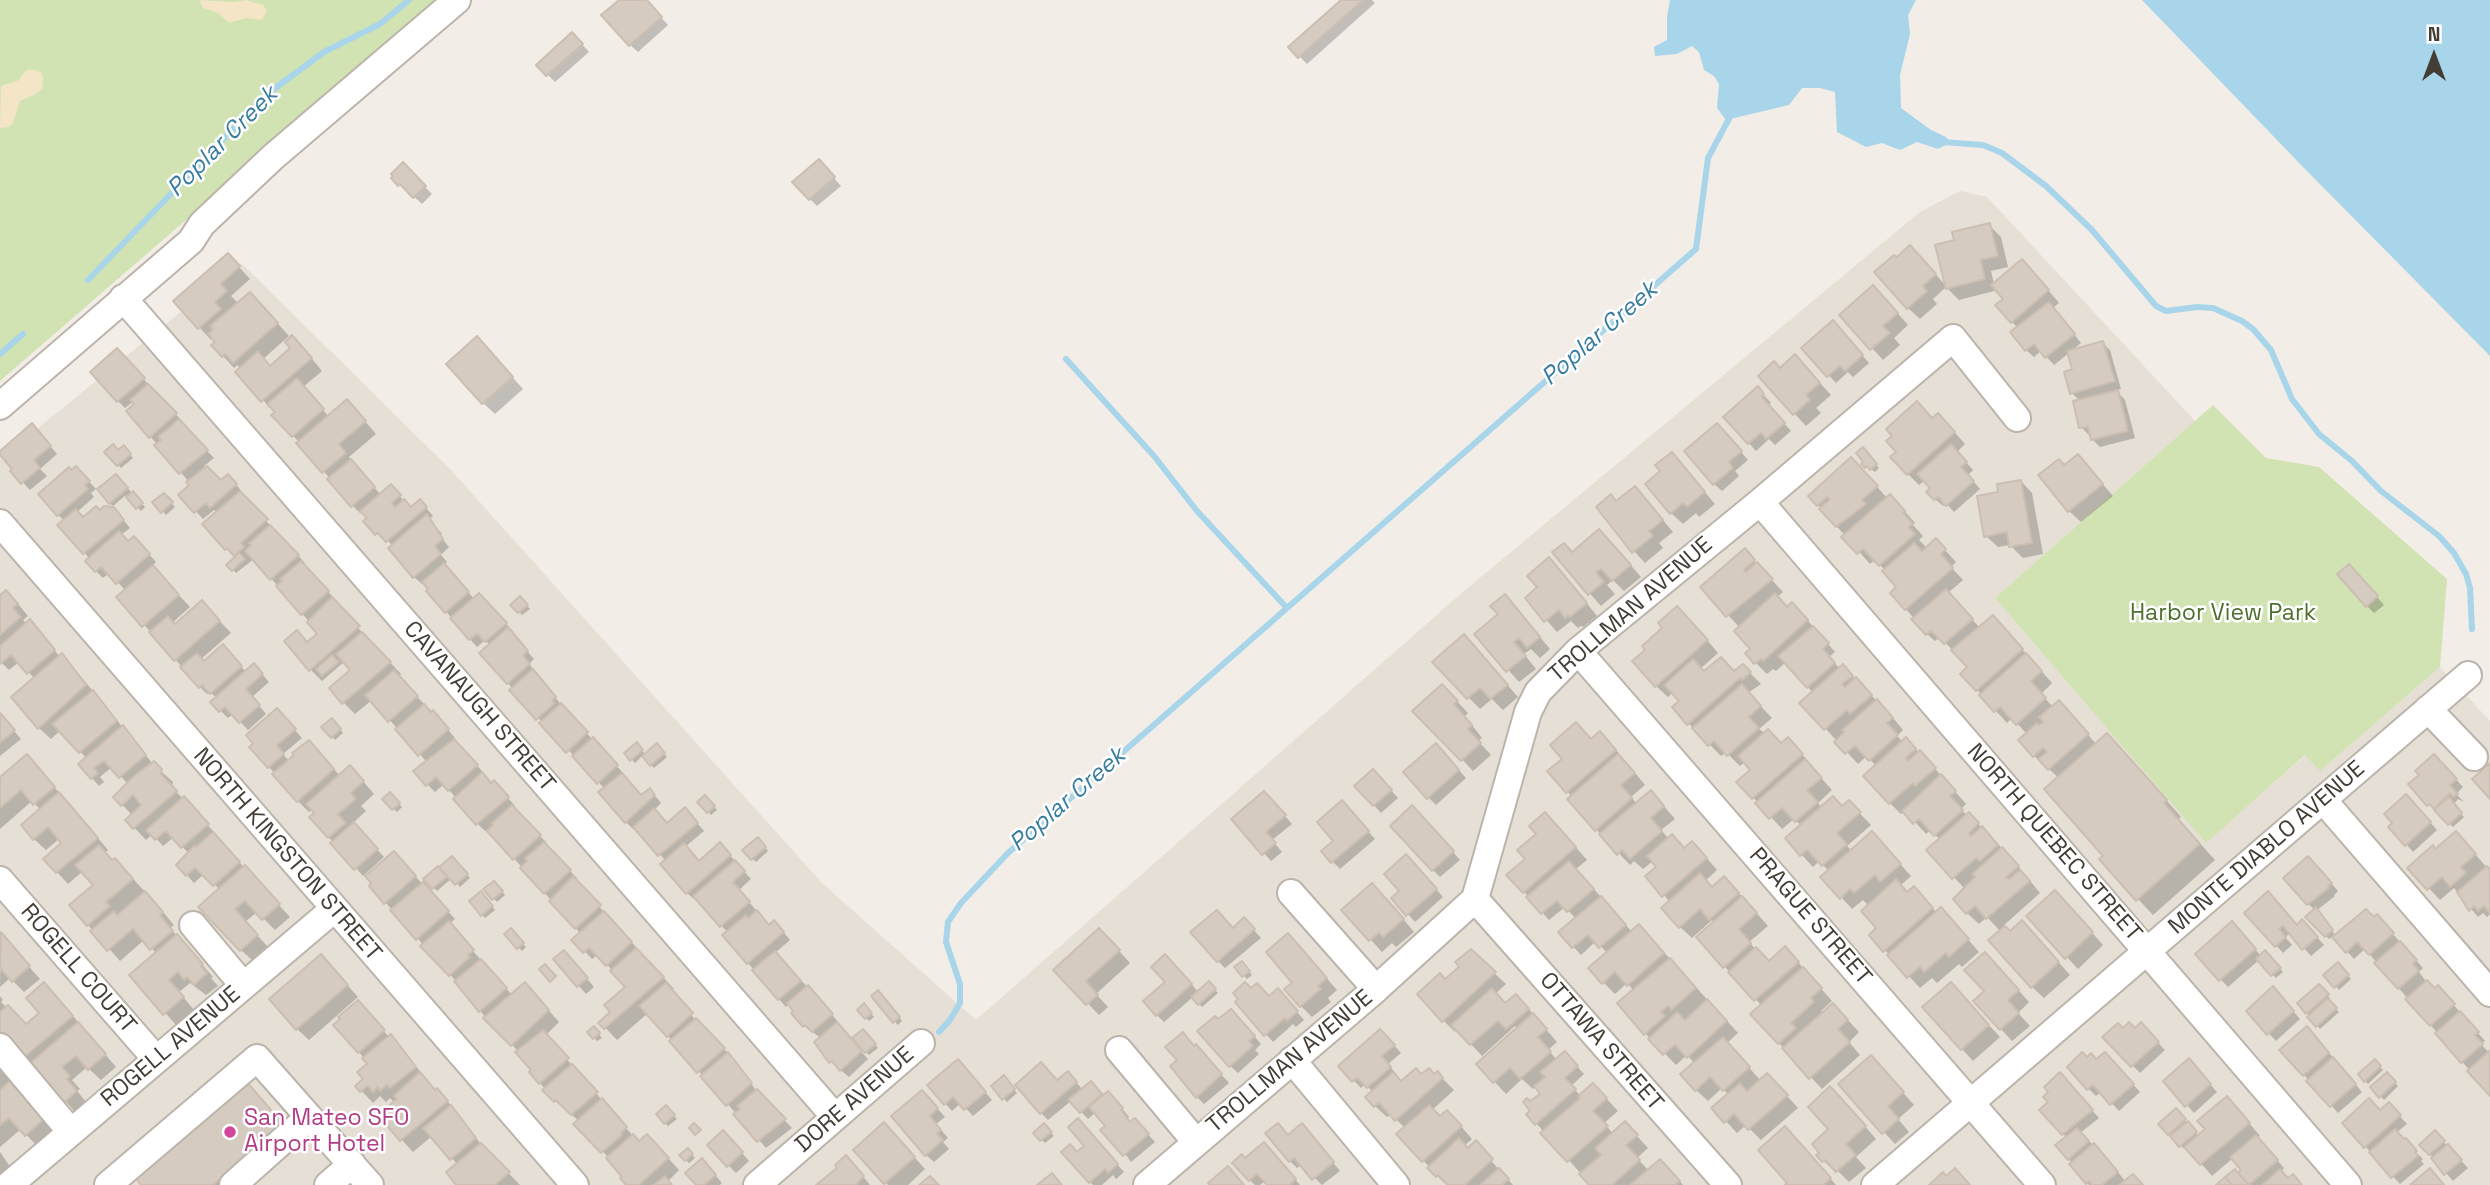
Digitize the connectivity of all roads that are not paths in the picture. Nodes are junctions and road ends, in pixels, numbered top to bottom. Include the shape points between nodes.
1 (457, 0) edge
2 (123, 298) junction
3 (0, 406) edge
4 (2017, 418) dead end
5 (1760, 502) junction
6 (0, 523) edge
7 (1578, 651) junction
8 (2468, 675) dead end
9 (2428, 709) junction
10 (2474, 757) dead end
11 (2323, 800) junction
12 (0, 880) edge
13 (1291, 894) dead end
14 (1475, 899) junction
15 (334, 909) junction
16 (193, 925) dead end
17 (2147, 951) junction
18 (243, 985) junction
19 (1376, 989) junction
20 (2490, 993) edge
21 (921, 1043) dead end
22 (0, 1047) edge
23 (1119, 1049) dead end
24 (156, 1059) junction
25 (1292, 1060) junction
26 (1971, 1102) junction
27 (309, 1117) junction
28 (835, 1117) junction
29 (71, 1132) junction
30 (1196, 1142) junction
31 (352, 1164) junction
32 (9, 1185) edge
33 (108, 1185) edge
34 (233, 1185) edge
35 (328, 1185) edge
36 (370, 1185) edge
37 (575, 1185) edge
38 (757, 1185) edge
39 (1147, 1185) edge
40 (1396, 1185) edge
41 (1728, 1185) edge
42 (1875, 1185) edge
43 (2042, 1185) edge
44 (2348, 1185) edge

1 - 2 street via 273,157 202,224 191,241
2 - 3 street
2 - 28 street, CAVANAUGH STREET
4 - 5 street, TROLLMAN AVENUE via 1953,338
5 - 7 street, TROLLMAN AVENUE
5 - 17 street, NORTH QUEBEC STREET
6 - 15 street, NORTH KINGSTON STREET
7 - 14 street, TROLLMAN AVENUE via 1538,692 1528,712
7 - 26 street, PRAGUE STREET
8 - 9 street, MONTE DIABLO AVENUE
9 - 10 street
9 - 11 street, MONTE DIABLO AVENUE
11 - 17 street, MONTE DIABLO AVENUE
11 - 20 street
12 - 24 street, ROGELL COURT
13 - 19 street
14 - 19 street, TROLLMAN AVENUE
14 - 41 street, OTTAWA STREET
15 - 18 street, ROGELL AVENUE
15 - 37 street, NORTH KINGSTON STREET
16 - 18 street
17 - 26 street, MONTE DIABLO AVENUE
17 - 44 street, NORTH QUEBEC STREET
18 - 24 street, ROGELL AVENUE
19 - 25 street, TROLLMAN AVENUE
21 - 28 street, DORE AVENUE
22 - 29 street
23 - 30 street
24 - 29 street, ROGELL AVENUE
25 - 30 street, TROLLMAN AVENUE
25 - 40 street
26 - 42 street, MONTE DIABLO AVENUE
26 - 43 street, PRAGUE STREET
27 - 31 street
27 - 33 street via 257,1058
27 - 34 street
28 - 38 street, DORE AVENUE
29 - 32 street, ROGELL AVENUE
30 - 39 street, TROLLMAN AVENUE
31 - 35 street
31 - 36 street

